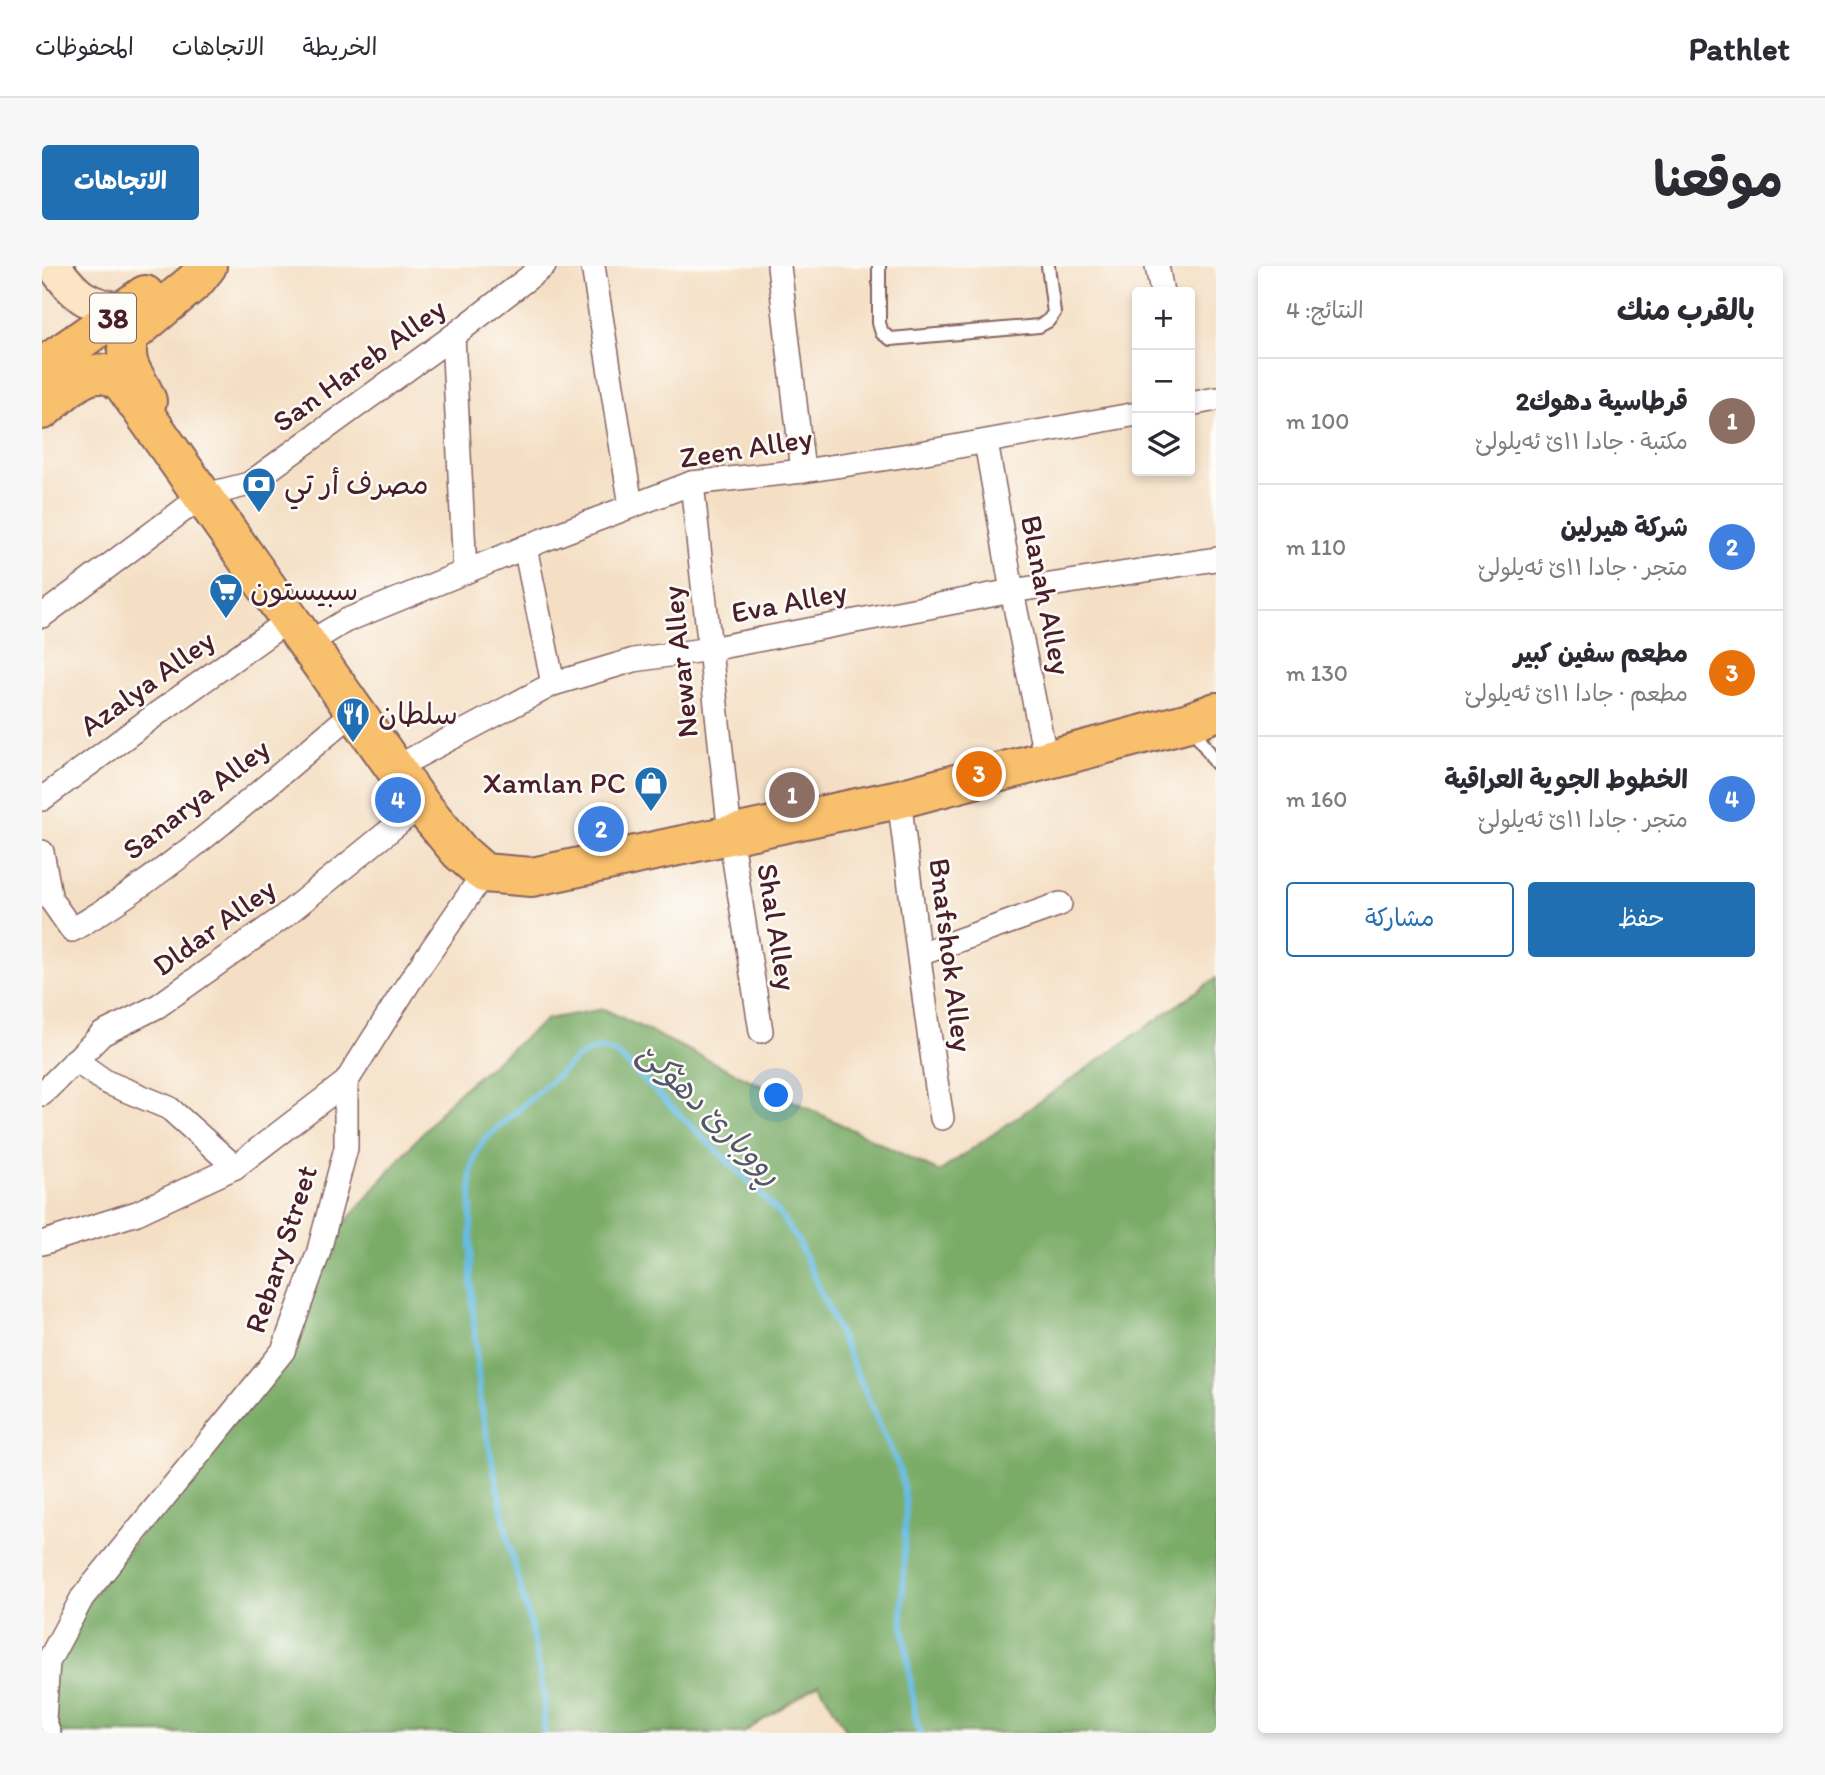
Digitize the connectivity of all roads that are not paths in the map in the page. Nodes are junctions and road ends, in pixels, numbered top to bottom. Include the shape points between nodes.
1 (51, 266) edge
2 (183, 266) edge
3 (207, 266) edge
4 (544, 266) edge
5 (593, 266) edge
6 (779, 266) edge
7 (879, 266) edge
8 (1048, 266) edge
9 (1157, 266) edge
10 (42, 279) edge
11 (1161, 287) edge
12 (124, 310) junction
13 (453, 336) junction
14 (42, 367) edge
15 (1216, 400) edge
16 (1195, 403) edge
17 (42, 411) edge
18 (1132, 415) edge
19 (163, 441) junction
20 (986, 442) junction
21 (803, 471) junction
22 (692, 483) junction
23 (202, 496) junction
24 (631, 506) junction
25 (524, 547) junction
26 (1216, 559) edge
27 (465, 572) junction
28 (1012, 590) junction
29 (42, 615) edge
30 (298, 632) junction
31 (710, 649) junction
32 (553, 684) junction
33 (355, 711) junction
34 (1203, 717) edge
35 (1046, 760) junction
36 (1216, 763) edge
37 (395, 768) junction
38 (42, 799) edge
39 (899, 799) junction
40 (421, 805) junction
41 (730, 834) junction
42 (42, 852) edge
43 (484, 873) junction
44 (1060, 904) dead end
45 (920, 954) junction
46 (761, 1031) dead end
47 (75, 1060) junction
48 (346, 1082) junction
49 (42, 1094) edge
50 (942, 1118) dead end
51 (234, 1167) junction
52 (42, 1243) edge
53 (45, 1661) edge
54 (49, 1733) edge

1 - 10 main road
1 - 12 main road via 86,302
2 - 12 highway, 38
3 - 19 highway via 128,337 130,372 146,396
4 - 13 street, San Hareb Alley
5 - 24 street
6 - 21 street
7 - 8 lane via 879,323 882,333 891,339 1039,326 1054,313
9 - 11 street
12 - 14 highway, 38
13 - 23 street, San Hareb Alley via 249,484
13 - 27 street
15 - 16 street
17 - 19 highway, 38 via 85,376 102,373 117,379
18 - 20 street, Zeen Alley
19 - 23 highway
20 - 21 street, Zeen Alley
20 - 28 street, Blanah Alley
21 - 22 street, Zeen Alley
22 - 24 street, Zeen Alley
22 - 31 street, Newar Alley
23 - 29 street
23 - 30 highway
24 - 25 street, Zeen Alley
25 - 27 street, Zeen Alley
25 - 32 street
26 - 28 street, Eva Alley
27 - 30 street, Zeen Alley via 345,621
28 - 31 street, Eva Alley
28 - 35 street, Blanah Alley
30 - 33 highway
30 - 38 street, Azalya Alley
31 - 32 street, Eva Alley via 634,660
31 - 41 street, Newar Alley
32 - 37 street, Eva Alley
33 - 37 highway
33 - 42 street, Sanarya Alley via 178,858 72,930 51,900
34 - 35 highway
34 - 36 lane
35 - 39 highway
37 - 40 highway
39 - 41 highway
39 - 45 street, Bnafshok Alley
40 - 43 highway
40 - 47 street, Dldar Alley via 283,917 158,1006 102,1034
41 - 43 highway via 532,877
41 - 46 street, Shal Alley
43 - 48 street
44 - 45 street
45 - 50 street, Bnafshok Alley
47 - 49 street, Dldar Alley
47 - 51 street via 106,1082 169,1108
48 - 51 street
48 - 53 street, Rebary Street via 346,1148 318,1254 283,1351 82,1598
51 - 52 street via 137,1213
53 - 54 street, Rebary Street via 44,1719

